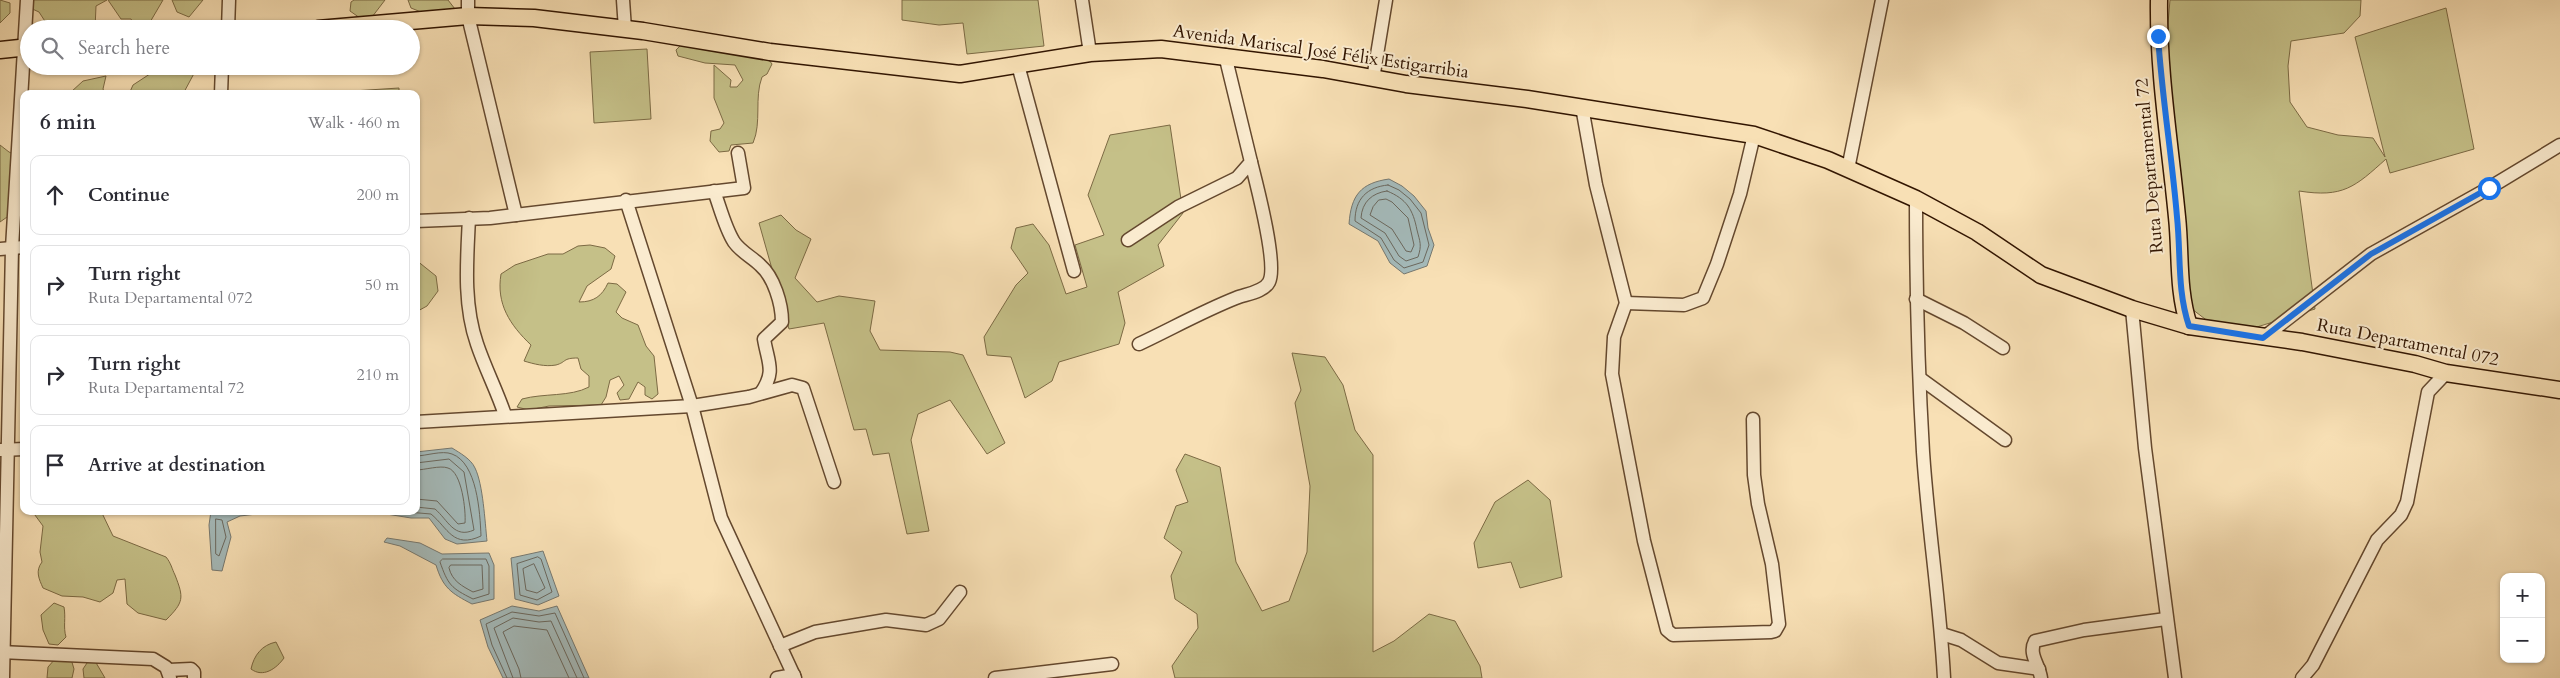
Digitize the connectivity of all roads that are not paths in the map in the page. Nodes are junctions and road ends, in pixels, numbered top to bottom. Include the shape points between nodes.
1 (27, 0) edge
2 (222, 0) edge
3 (229, 0) edge
4 (623, 0) edge
5 (1082, 0) edge
6 (1386, 0) edge
7 (1882, 0) edge
8 (2158, 0) edge
9 (468, 8) edge
10 (27, 20) edge
11 (221, 20) edge
12 (228, 20) edge
13 (382, 20) edge
14 (625, 29) junction
15 (20, 48) edge
16 (0, 50) edge
17 (1090, 53) junction
18 (1225, 55) junction
19 (1018, 65) junction
20 (25, 75) edge
21 (222, 75) edge
22 (1373, 79) junction
23 (24, 90) edge
24 (221, 90) edge
25 (1582, 107) junction
26 (1754, 135) junction
27 (20, 141) edge
28 (2560, 144) edge
29 (738, 153) dead end
30 (1251, 162) junction
31 (1848, 169) junction
32 (714, 191) junction
33 (1916, 199) junction
34 (626, 200) junction
35 (516, 215) junction
36 (469, 218) junction
37 (420, 221) edge
38 (1128, 240) dead end
39 (12, 248) edge
40 (1074, 271) dead end
41 (1916, 299) junction
42 (1626, 303) junction
43 (2132, 309) junction
44 (2189, 326) junction
45 (2263, 338) junction
46 (1139, 344) dead end
47 (2003, 348) dead end
48 (2446, 373) junction
49 (1921, 379) junction
50 (2560, 390) edge
51 (761, 393) junction
52 (692, 406) junction
53 (505, 415) junction
54 (1754, 419) dead end
55 (420, 422) edge
56 (2005, 440) dead end
57 (20, 449) edge
58 (4, 450) edge
59 (834, 482) dead end
60 (960, 592) dead end
61 (2166, 619) junction
62 (1942, 634) junction
63 (780, 646) junction
64 (2, 651) edge
65 (1112, 664) dead end
66 (2040, 673) edge
67 (169, 674) edge
68 (795, 677) edge
69 (3, 678) edge
70 (194, 678) edge
71 (777, 678) edge
72 (995, 678) edge
73 (1944, 678) edge
74 (2175, 678) edge
75 (2302, 678) edge

1 - 10 street
2 - 11 street
3 - 12 street
4 - 14 street
5 - 17 street
6 - 22 street
7 - 31 street
8 - 44 main road, Ruta Departamental 72 via 2161,81 2178,219 2179,278
9 - 13 main road, Avenida Mariscal José Félix Estigarribia
9 - 14 main road, Avenida Mariscal José Félix Estigarribia
9 - 35 street
14 - 19 main road, Avenida Mariscal José Félix Estigarribia via 770,52 960,74
15 - 16 main road
17 - 18 main road, Avenida Mariscal José Félix Estigarribia via 1161,49
17 - 19 main road, Avenida Mariscal José Félix Estigarribia
18 - 22 main road, Avenida Mariscal José Félix Estigarribia
18 - 30 street
19 - 40 street
20 - 23 street
21 - 24 street
22 - 25 main road, Avenida Mariscal José Félix Estigarribia
25 - 26 main road, Avenida Mariscal José Félix Estigarribia
25 - 42 street via 1596,185
26 - 31 main road, Avenida Mariscal José Félix Estigarribia
26 - 42 street via 1740,194 1703,298 1684,305
27 - 39 street
28 - 45 street via 2371,254
29 - 32 street via 744,188
30 - 38 street via 1236,178 1178,207
30 - 46 street via 1263,208 1272,271 1269,282 1264,288 1234,298
31 - 33 main road, Avenida Mariscal José Félix Estigarribia
32 - 34 street
32 - 51 street via 734,241 770,276 782,314 782,322 764,339 771,365 770,381
33 - 41 street
33 - 43 main road, Avenida Mariscal José Félix Estigarribia via 1976,232 2041,275
34 - 35 street
34 - 52 street
35 - 36 street
36 - 37 street
36 - 53 street via 468,304 476,343
39 - 58 street
41 - 47 street via 1964,323
41 - 49 street
42 - 54 street via 1614,337 1612,374 1644,541 1667,630 1673,635 1771,632 1779,624 1772,564 1754,476
43 - 44 main road, Avenida Mariscal José Félix Estigarribia
43 - 61 street
44 - 45 main road, Ruta Departamental 072
45 - 48 main road, Ruta Departamental 072 via 2302,342
48 - 50 main road, Ruta Departamental 072
48 - 75 street via 2428,392 2408,495 2401,515 2377,540 2312,665
49 - 56 street
49 - 62 street via 1923,453
51 - 52 street
51 - 59 street via 792,385 803,388
52 - 53 street
52 - 63 street via 721,518
53 - 55 street
57 - 58 street
58 - 64 street
60 - 63 street via 939,620 926,625 886,620 815,632
61 - 66 street via 2084,630 2036,641 2032,655
61 - 74 street
62 - 66 street via 1961,640 1998,663
62 - 73 street
63 - 68 street
64 - 67 street via 152,659
64 - 69 street
65 - 72 street
67 - 70 street via 191,669
68 - 71 street

